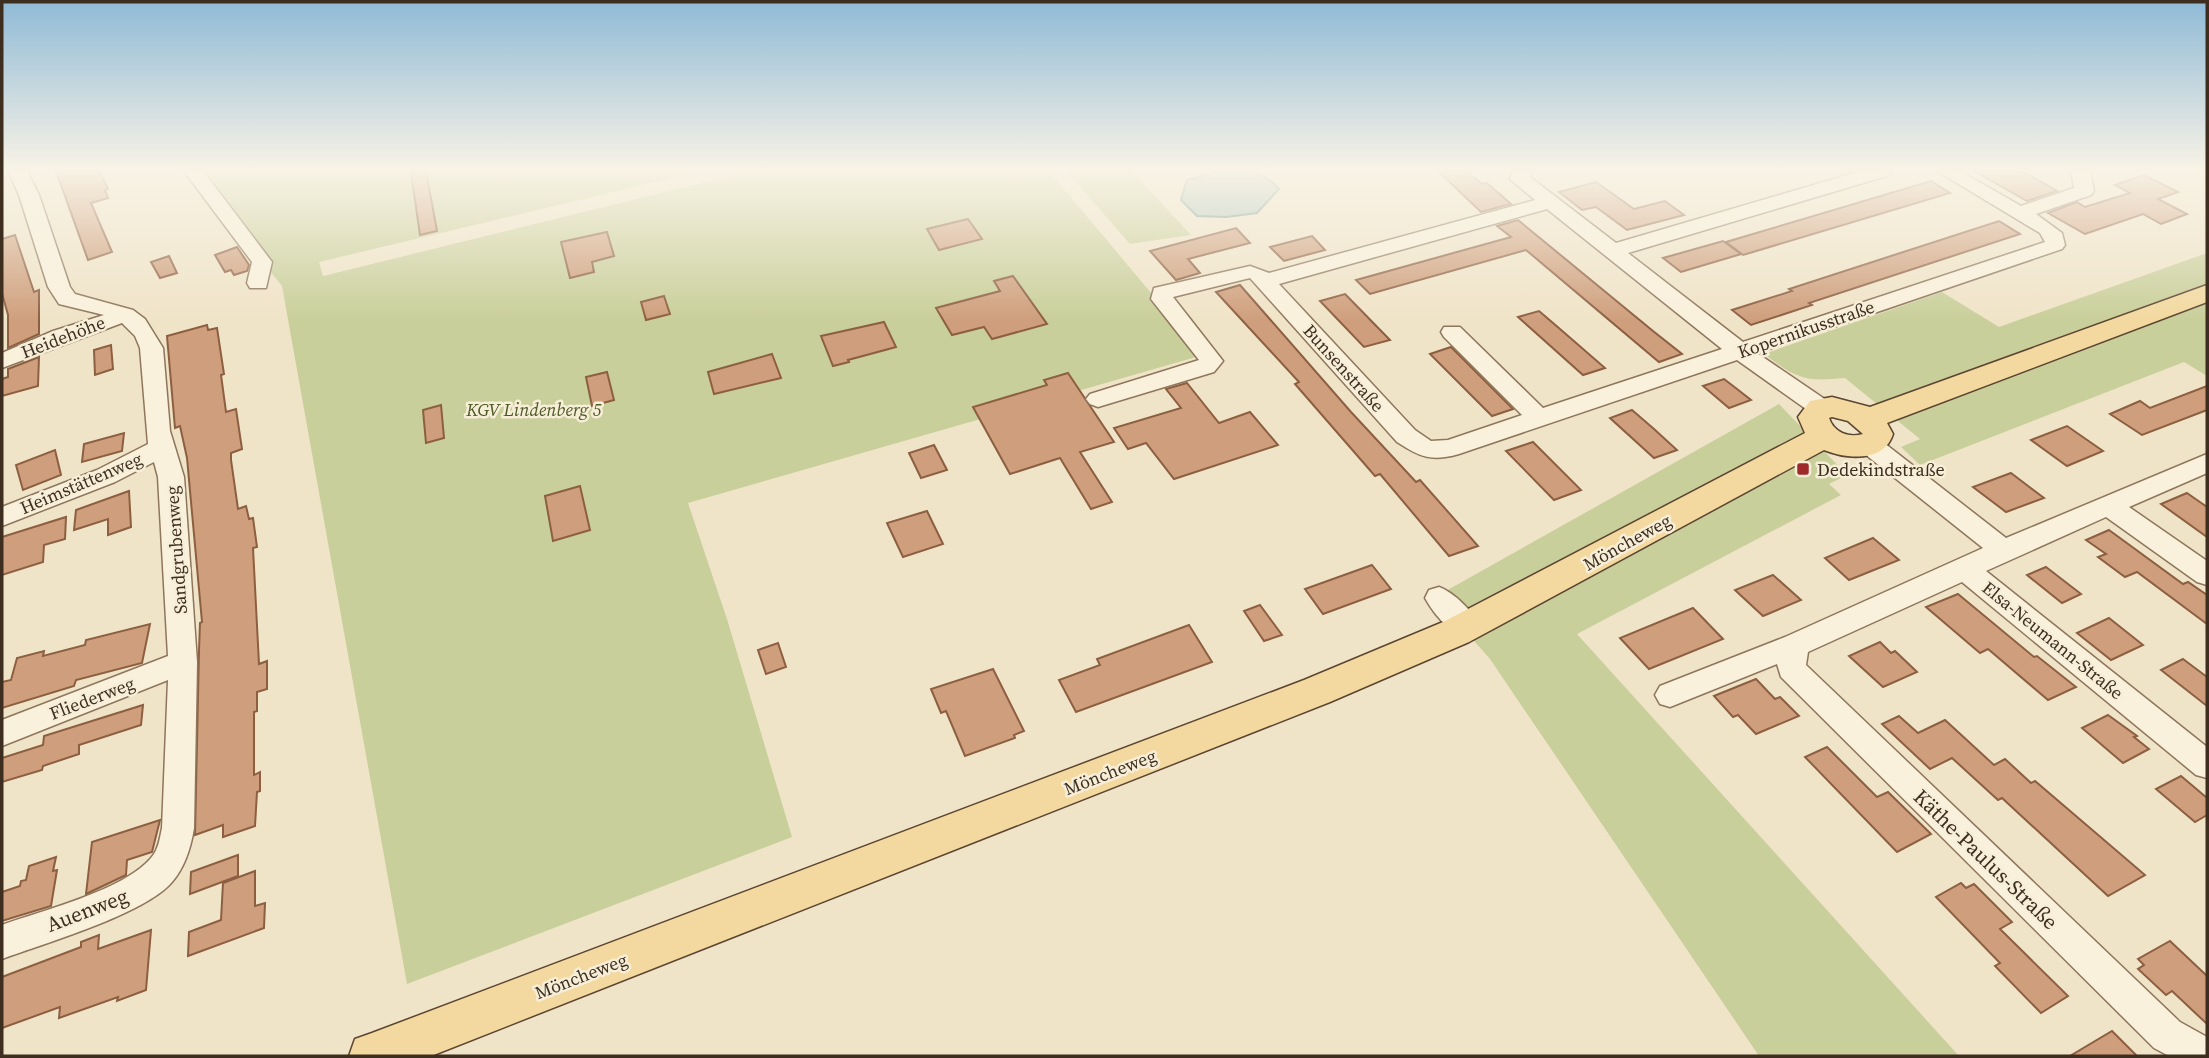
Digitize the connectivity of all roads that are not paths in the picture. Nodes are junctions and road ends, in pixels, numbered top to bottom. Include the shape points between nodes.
1 (37, 220) edge
2 (230, 220) edge
3 (1484, 220) edge
4 (1573, 220) edge
5 (1716, 220) edge
6 (2032, 220) edge
7 (1612, 251) junction
8 (1265, 281) junction
9 (258, 283) dead end
10 (2207, 293) edge
11 (126, 315) junction
12 (1452, 332) dead end
13 (1741, 352) junction
14 (2, 361) edge
15 (1098, 399) dead end
16 (1540, 419) junction
17 (1823, 422) junction
18 (1869, 432) junction
19 (161, 448) junction
20 (1427, 450) joint
21 (2207, 463) edge
22 (2108, 505) junction
23 (2, 517) edge
24 (2003, 550) junction
25 (1965, 569) junction
26 (2207, 575) edge
27 (1439, 598) dead end
28 (1467, 627) junction
29 (1795, 645) junction
30 (183, 662) junction
31 (1670, 695) dead end
32 (2, 733) edge
33 (2207, 765) edge
34 (165, 867) joint
35 (2, 942) edge
36 (372, 1056) edge
37 (2205, 1056) edge

1 - 11 street via 67,299
2 - 9 street via 262,262
3 - 8 street
4 - 7 street
5 - 7 street
6 - 13 street, Kopernikusstraße via 2055,237 2055,244
7 - 13 street
8 - 15 street via 1250,272 1162,293 1162,299 1212,360 1206,367
8 - 20 street, Bunsenstraße via 1406,436
10 - 18 main road
11 - 14 street, Heidehöhe
11 - 19 street, Sandgrubenweg via 136,321 150,345
12 - 16 street
13 - 16 street, Kopernikusstraße
13 - 17 street
16 - 20 street, Kopernikusstraße via 1450,448
17 - 18 main road via 1848,446
17 - 28 main road, Möncheweg
18 - 24 street
19 - 23 street, Heimstättenweg
19 - 30 street, Sandgrubenweg via 171,477
21 - 22 street, Elsa-Neumann-Straße
22 - 24 street, Elsa-Neumann-Straße
22 - 26 street
24 - 25 street, Elsa-Neumann-Straße
25 - 29 street
25 - 33 street, Elsa-Neumann-Straße
27 - 28 street
28 - 36 main road, Möncheweg via 1317,691
29 - 31 street
29 - 37 street, Käthe-Paulus-Straße via 1791,669 2167,1035
30 - 32 street, Fliederweg
30 - 34 street, Sandgrubenweg via 178,828 175,850
34 - 35 street, Auenweg via 134,893

